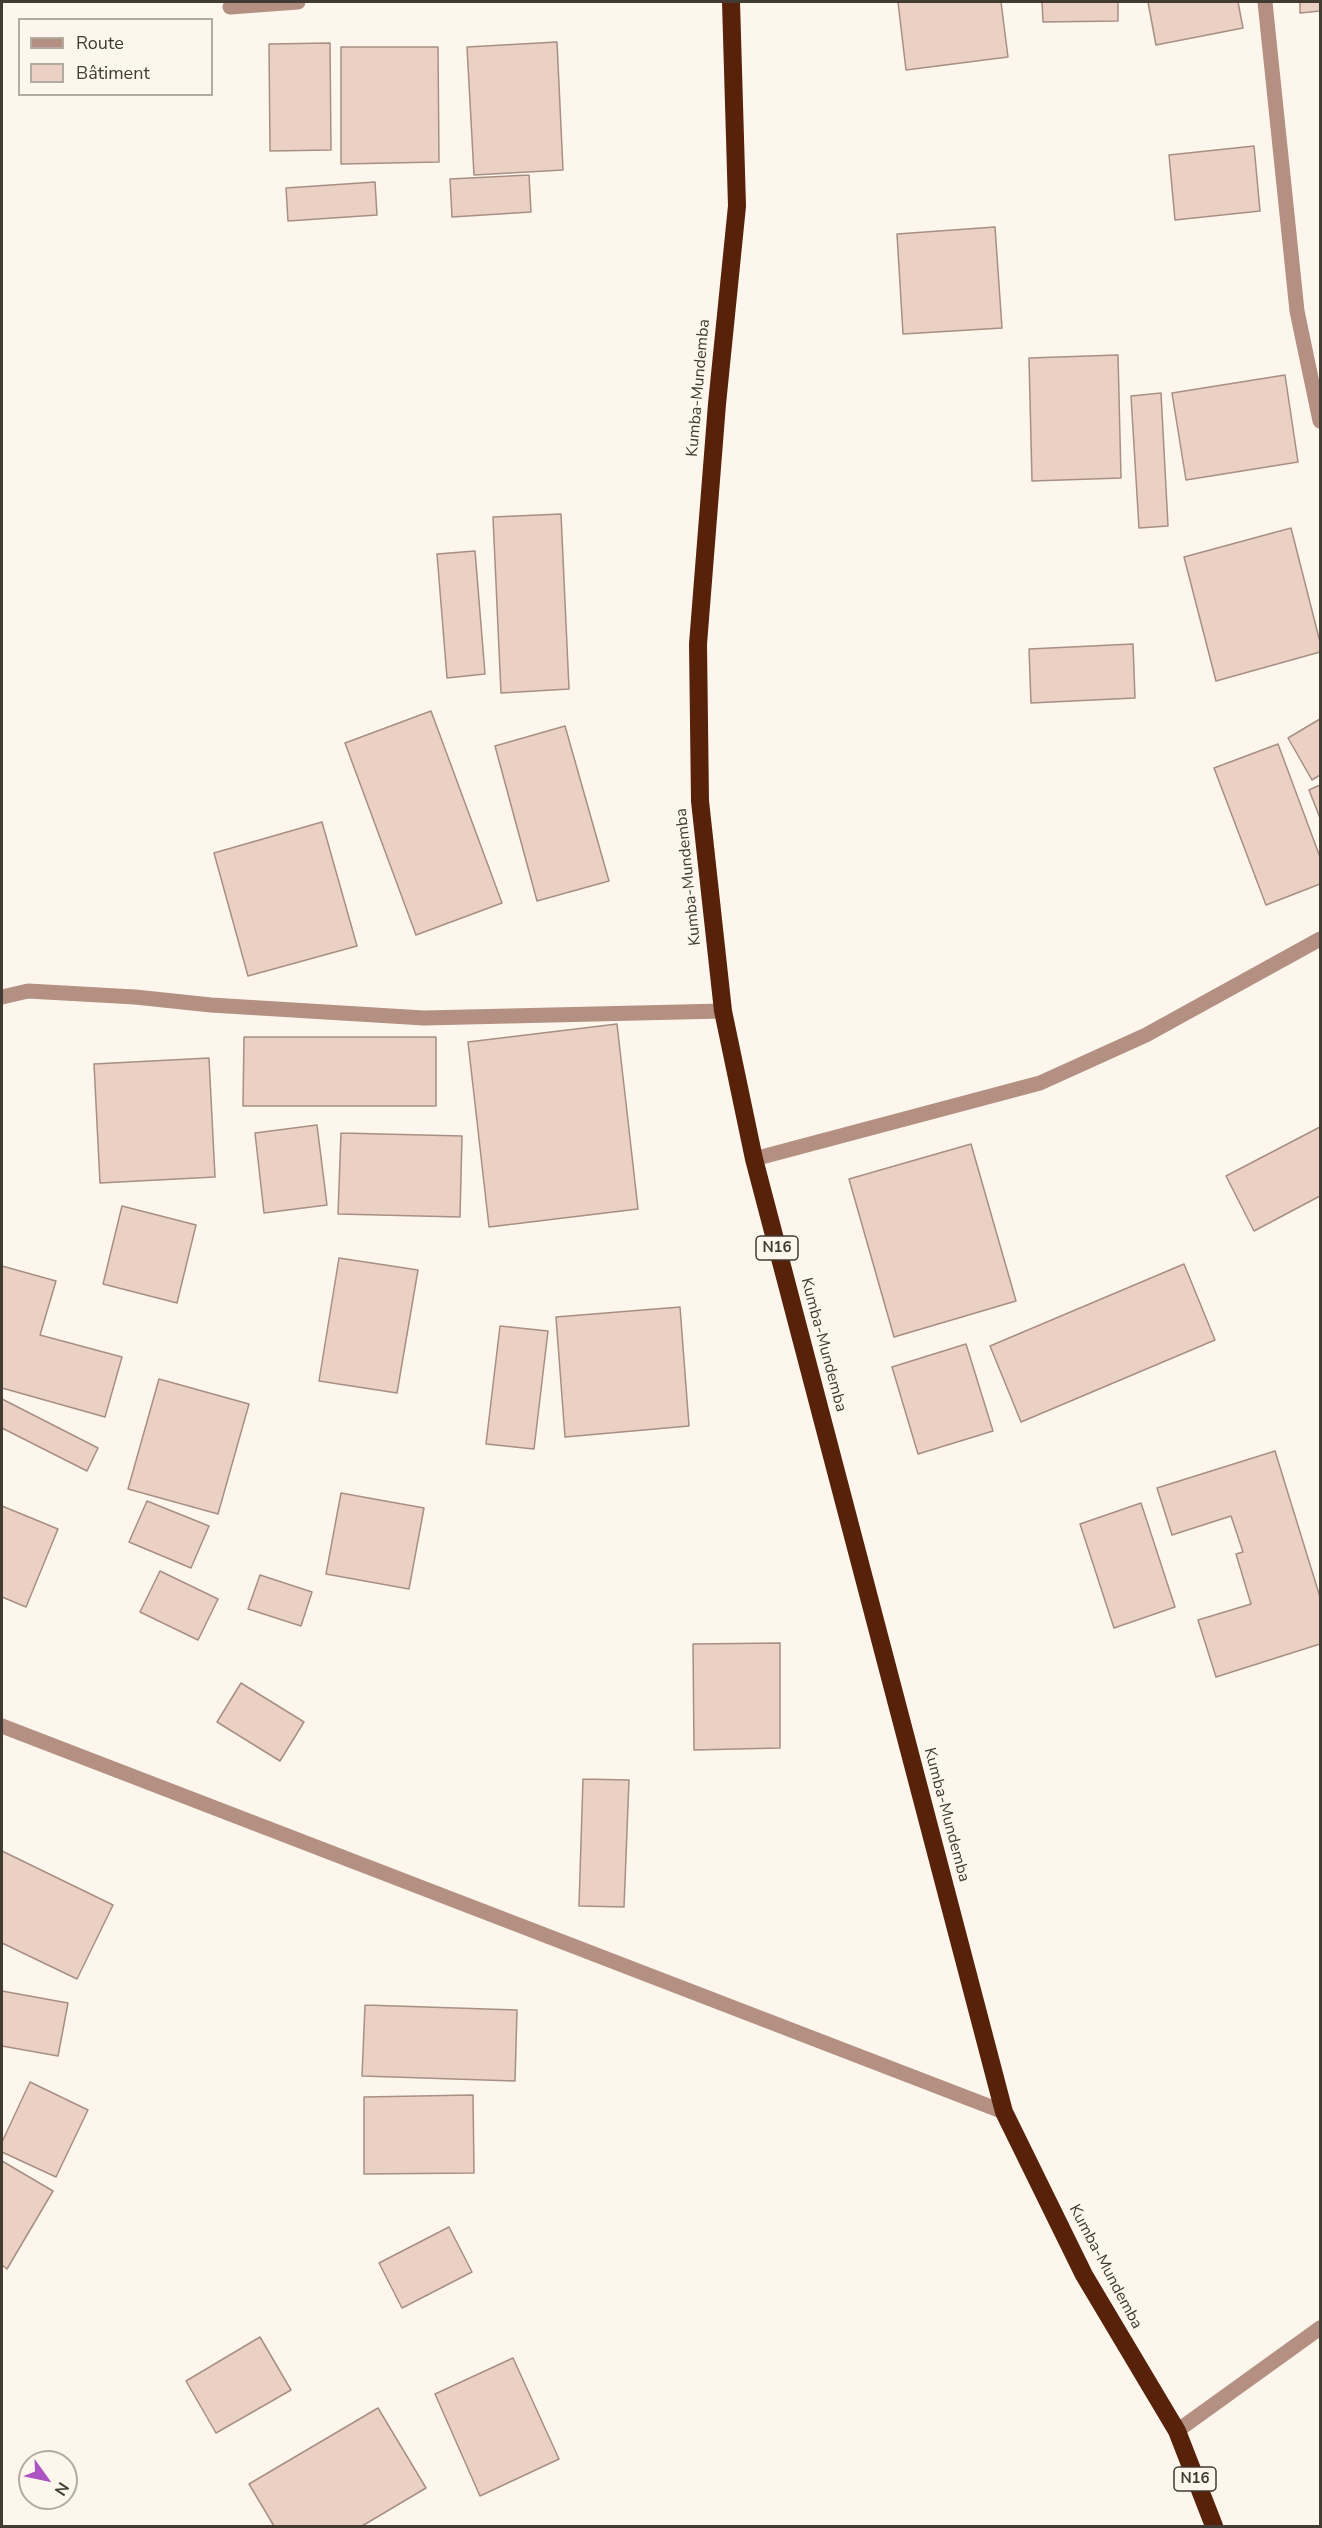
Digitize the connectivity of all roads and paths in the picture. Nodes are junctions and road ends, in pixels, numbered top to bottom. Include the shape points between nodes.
1 (298, 2) edge
2 (731, 2) edge
3 (1265, 2) edge
4 (230, 7) dead end
5 (1320, 421) edge
6 (1320, 939) edge
7 (2, 997) edge
8 (723, 1011) junction
9 (754, 1160) junction
10 (2, 1726) edge
11 (1004, 2112) junction
12 (1320, 2328) edge
13 (1177, 2431) junction
14 (1214, 2526) edge

1 - 4 street
2 - 8 highway, Kumba-Mundemba / N16 via 737,206 698,644 700,801
3 - 5 street via 1297,311
6 - 9 street via 1146,1035 1040,1083
7 - 8 street via 28,991 424,1018
8 - 9 highway, Kumba-Mundemba / N16
9 - 11 highway, Kumba-Mundemba / N16
10 - 11 street
11 - 13 highway, Kumba-Mundemba / N16 via 1084,2275
12 - 13 street
13 - 14 highway, Kumba-Mundemba / N16

